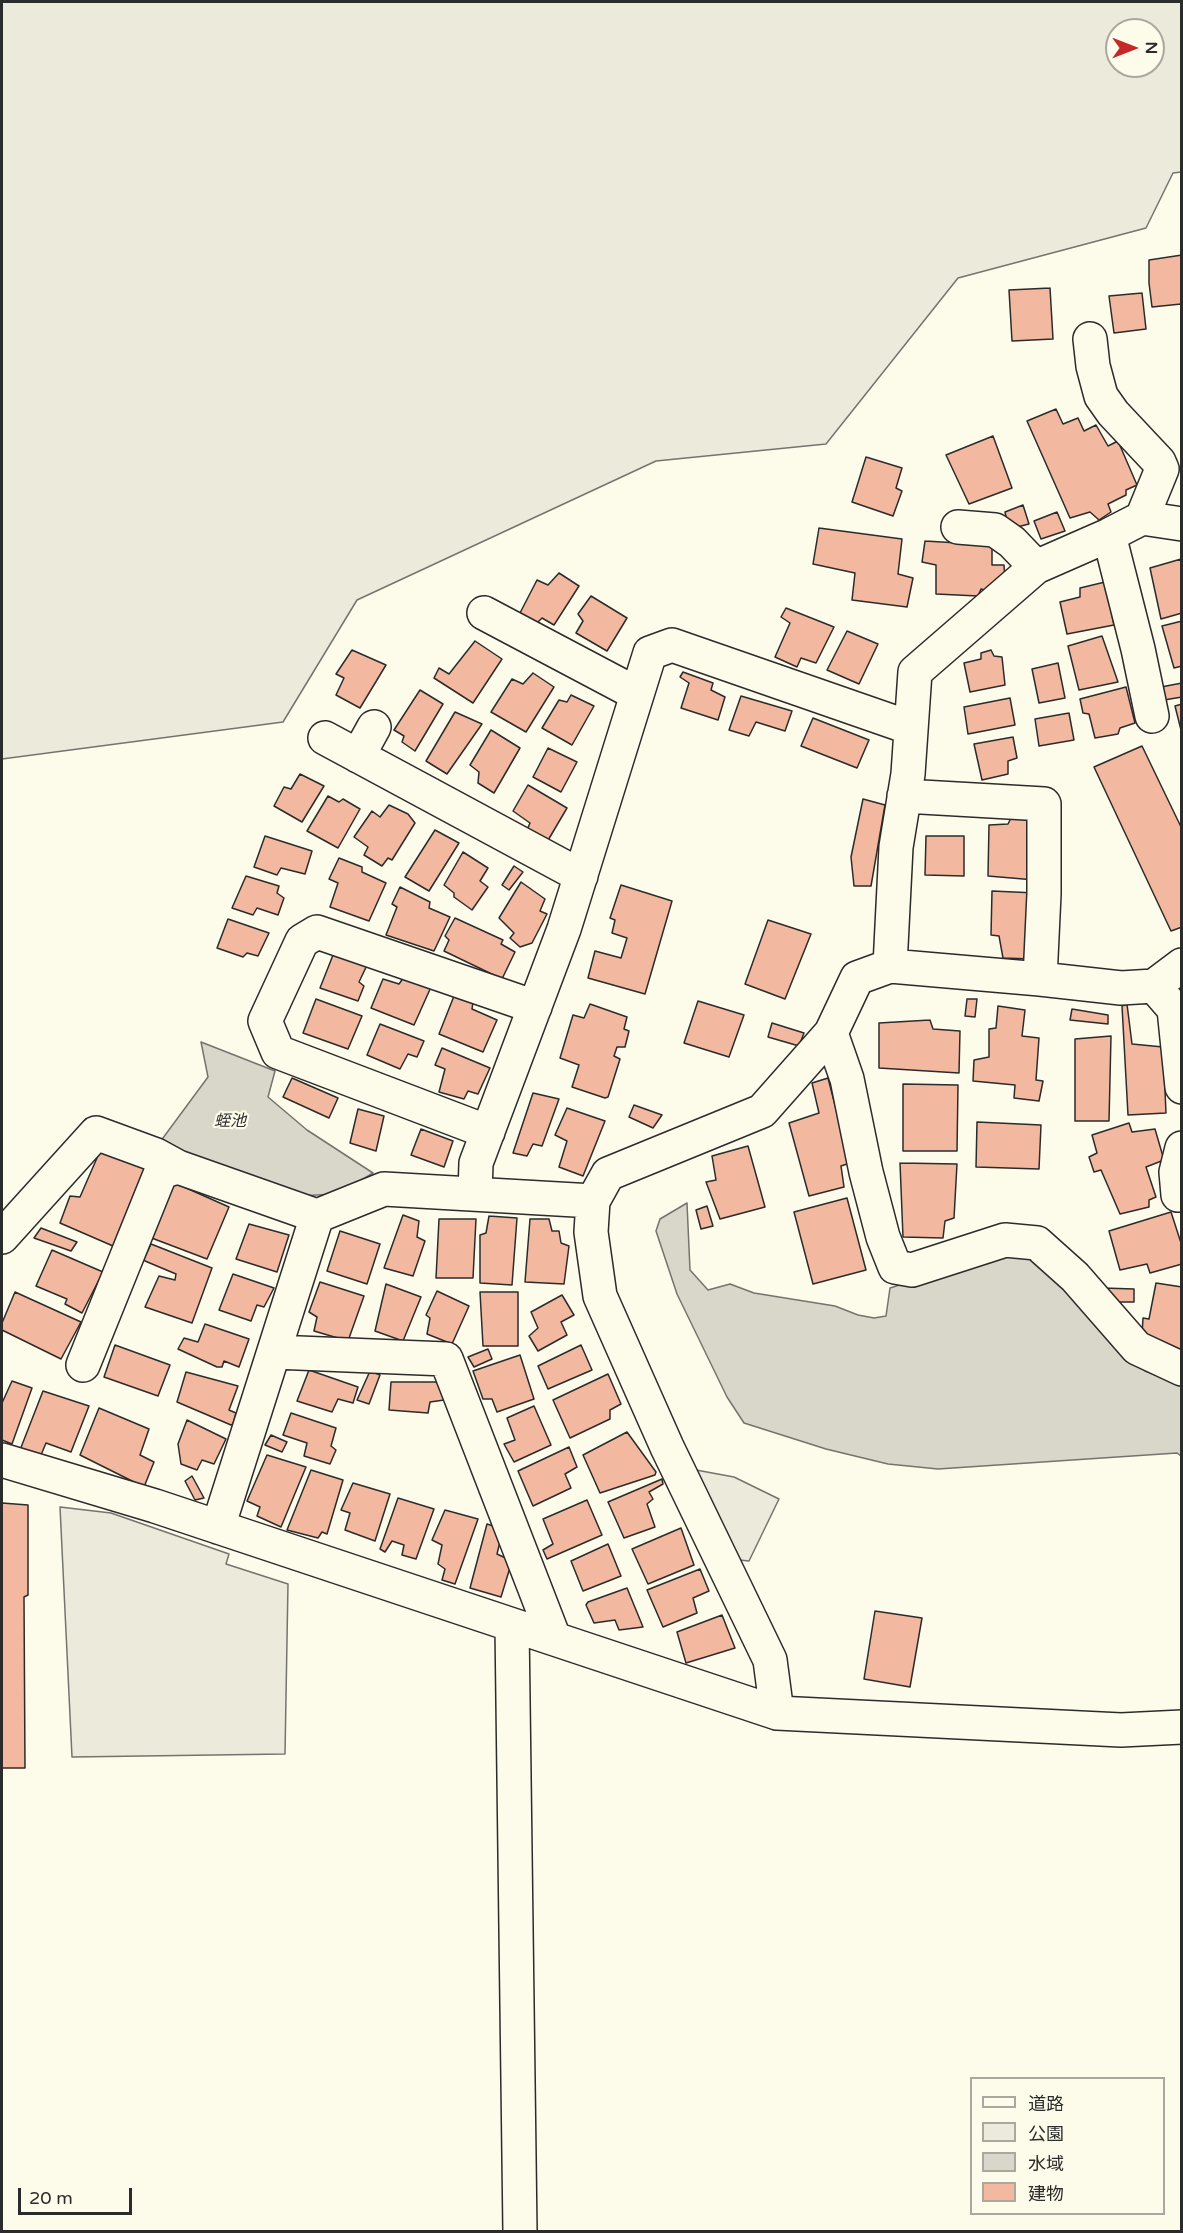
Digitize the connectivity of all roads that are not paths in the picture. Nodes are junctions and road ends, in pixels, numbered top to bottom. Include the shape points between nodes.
1 (1090, 339) dead end
2 (1142, 519) junction
3 (1182, 524) edge
4 (958, 527) dead end
5 (1109, 535) junction
6 (1035, 567) junction
7 (484, 613) dead end
8 (637, 694) junction
9 (1152, 717) dead end
10 (911, 728) junction
11 (325, 738) dead end
12 (904, 796) junction
13 (581, 876) junction
14 (1182, 965) edge
15 (890, 966) junction
16 (1040, 979) junction
17 (1154, 986) junction
18 (535, 1007) junction
19 (831, 1033) junction
20 (1182, 1088) edge
21 (489, 1132) junction
22 (1182, 1148) edge
23 (178, 1167) junction
24 (475, 1194) junction
25 (1178, 1195) dead end
26 (593, 1201) junction
27 (317, 1216) junction
28 (2, 1237) edge
29 (274, 1352) junction
30 (83, 1365) dead end
31 (1182, 1369) edge
32 (2, 1460) edge
33 (218, 1527) junction
34 (513, 1625) junction
35 (554, 1638) junction
36 (777, 1713) junction
37 (1182, 1727) edge
38 (520, 2232) edge

1 - 2 street via 1101,396 1162,470
2 - 3 street
2 - 5 street
4 - 6 street via 995,530
5 - 6 street
5 - 9 street
6 - 10 street via 915,672
7 - 8 street
8 - 10 street via 650,653 672,645
8 - 13 street
10 - 12 street
11 - 13 street via 366,742
12 - 15 street via 896,847
12 - 16 street via 1044,804
13 - 18 street
14 - 17 street
15 - 16 street
15 - 19 street via 857,978
16 - 17 street via 1121,988
17 - 20 street via 1174,1009
18 - 21 street
18 - 21 street via 317,932 302,941 266,1021 278,1052
19 - 26 street via 762,1112 608,1174
19 - 31 street via 847,1079 883,1236 895,1267 912,1270 1005,1240 1037,1243 1075,1277 1137,1348
21 - 24 street via 477,1162
22 - 25 street via 1176,1172
23 - 27 street
23 - 28 street via 96,1133
23 - 30 street via 161,1172
24 - 26 street
24 - 27 street via 384,1189
26 - 36 street via 591,1232 600,1296 667,1447 770,1660
27 - 29 street
29 - 33 street
29 - 35 street via 446,1359
32 - 33 street
33 - 34 street
34 - 35 street
34 - 38 street
35 - 36 street
36 - 37 street via 1121,1730

